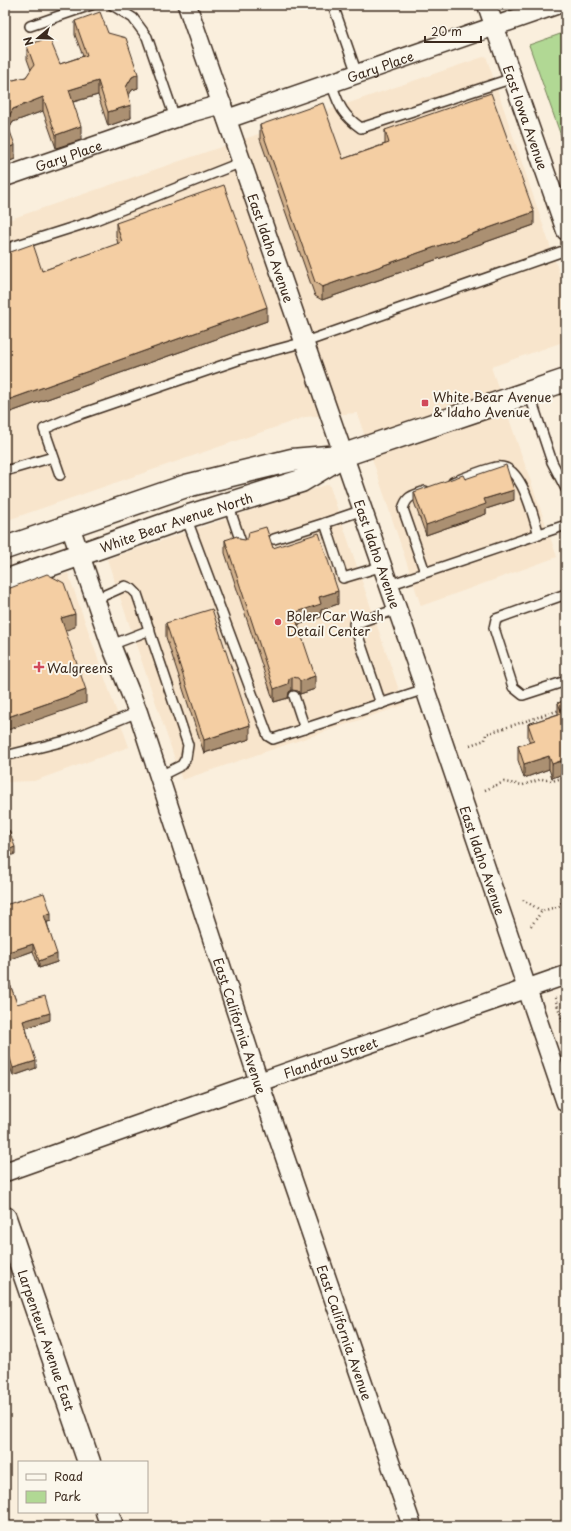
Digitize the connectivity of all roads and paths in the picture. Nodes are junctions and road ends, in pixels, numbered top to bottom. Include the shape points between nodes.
1 (91, 5) edge
2 (112, 5) edge
3 (188, 5) edge
4 (333, 5) edge
5 (487, 5) edge
6 (556, 5) edge
7 (30, 26) dead end
8 (494, 26) junction
9 (357, 74) junction
10 (513, 78) junction
11 (331, 83) junction
12 (224, 111) junction
13 (175, 118) junction
14 (242, 162) junction
15 (5, 177) edge
16 (566, 230) edge
17 (5, 249) edge
18 (566, 250) edge
19 (305, 342) junction
20 (566, 380) edge
21 (529, 393) junction
22 (344, 455) junction
23 (54, 457) junction
24 (5, 471) edge
25 (60, 475) dead end
26 (446, 484) edge
27 (431, 489) edge
28 (566, 489) edge
29 (228, 504) junction
30 (363, 510) junction
31 (186, 517) junction
32 (325, 523) junction
33 (566, 525) edge
34 (70, 526) junction
35 (539, 535) junction
36 (274, 539) dead end
37 (5, 548) edge
38 (243, 548) edge
39 (80, 554) junction
40 (383, 566) junction
41 (426, 572) junction
42 (5, 581) edge
43 (389, 585) junction
44 (566, 594) edge
45 (96, 599) junction
46 (397, 609) junction
47 (150, 630) junction
48 (111, 645) junction
49 (566, 680) edge
50 (425, 689) junction
51 (294, 696) dead end
52 (381, 704) junction
53 (566, 708) edge
54 (138, 712) junction
55 (305, 729) junction
56 (470, 745) dead end
57 (5, 756) edge
58 (158, 777) junction
59 (566, 777) edge
60 (485, 790) dead end
61 (566, 890) edge
62 (522, 900) dead end
63 (542, 911) junction
64 (531, 926) dead end
65 (566, 975) edge
66 (527, 988) junction
67 (555, 998) dead end
68 (566, 1032) edge
69 (259, 1082) junction
70 (566, 1104) edge
71 (5, 1172) edge
72 (5, 1218) edge
73 (89, 1461) edge
74 (107, 1513) edge
75 (112, 1526) edge
76 (412, 1526) edge

1 - 7 lane
2 - 13 lane via 134,18 147,37
3 - 12 street, East Idaho Avenue
4 - 9 lane
5 - 8 street, East Iowa Avenue
6 - 8 street, Gary Place
8 - 9 street, Gary Place
8 - 10 street, East Iowa Avenue
9 - 11 street, Gary Place
10 - 11 lane via 360,128 348,120
10 - 16 street, East Iowa Avenue
11 - 12 street, Gary Place
12 - 13 street, Gary Place
12 - 14 street, East Idaho Avenue
13 - 15 street, Gary Place
14 - 17 lane via 92,221
14 - 19 street, East Idaho Avenue
18 - 19 lane
19 - 22 street, East Idaho Avenue
19 - 23 lane via 238,360 44,429
20 - 21 main road, White Bear Avenue North
21 - 22 main road, White Bear Avenue North
21 - 28 lane via 552,462
22 - 29 main road, White Bear Avenue North via 301,481
22 - 30 street, East Idaho Avenue
22 - 34 main road, White Bear Avenue North via 292,460 213,479 166,492
23 - 24 lane
23 - 25 lane
26 - 35 lane via 497,467 506,467 517,476
27 - 41 lane via 410,497 403,509
29 - 31 main road, White Bear Avenue North
29 - 38 lane
30 - 32 lane
30 - 40 street, East Idaho Avenue
31 - 39 main road, White Bear Avenue North
31 - 55 lane via 268,736 273,739
32 - 36 lane
32 - 40 lane via 343,578
33 - 35 lane
34 - 37 main road, White Bear Avenue North
34 - 39 street, East California Avenue
35 - 41 lane
39 - 42 main road, White Bear Avenue North
39 - 45 street, East California Avenue
40 - 43 street, East Idaho Avenue
41 - 43 lane
43 - 46 street, East Idaho Avenue
44 - 49 lane via 496,619 494,628 513,687 523,695
45 - 47 lane via 125,586 132,589 137,594
45 - 48 street, East California Avenue
46 - 50 street, East Idaho Avenue
46 - 52 lane via 354,624
47 - 48 lane
47 - 58 lane via 188,746 182,765
48 - 54 street, East California Avenue
50 - 52 lane
50 - 66 street, East Idaho Avenue
51 - 55 lane
52 - 55 lane
53 - 56 path via 486,734 485,740
54 - 57 lane via 69,740
54 - 58 street, East California Avenue
58 - 69 street, East California Avenue
59 - 60 path via 552,781 542,779 523,785 504,782
61 - 63 path via 560,906
62 - 63 path
63 - 64 path
65 - 66 street, Flandrau Street
66 - 69 street, Flandrau Street
66 - 70 street, East Idaho Avenue
67 - 68 path
69 - 71 street, Flandrau Street
69 - 76 street, East California Avenue
72 - 73 main road, Larpenteur Avenue East
74 - 75 main road

